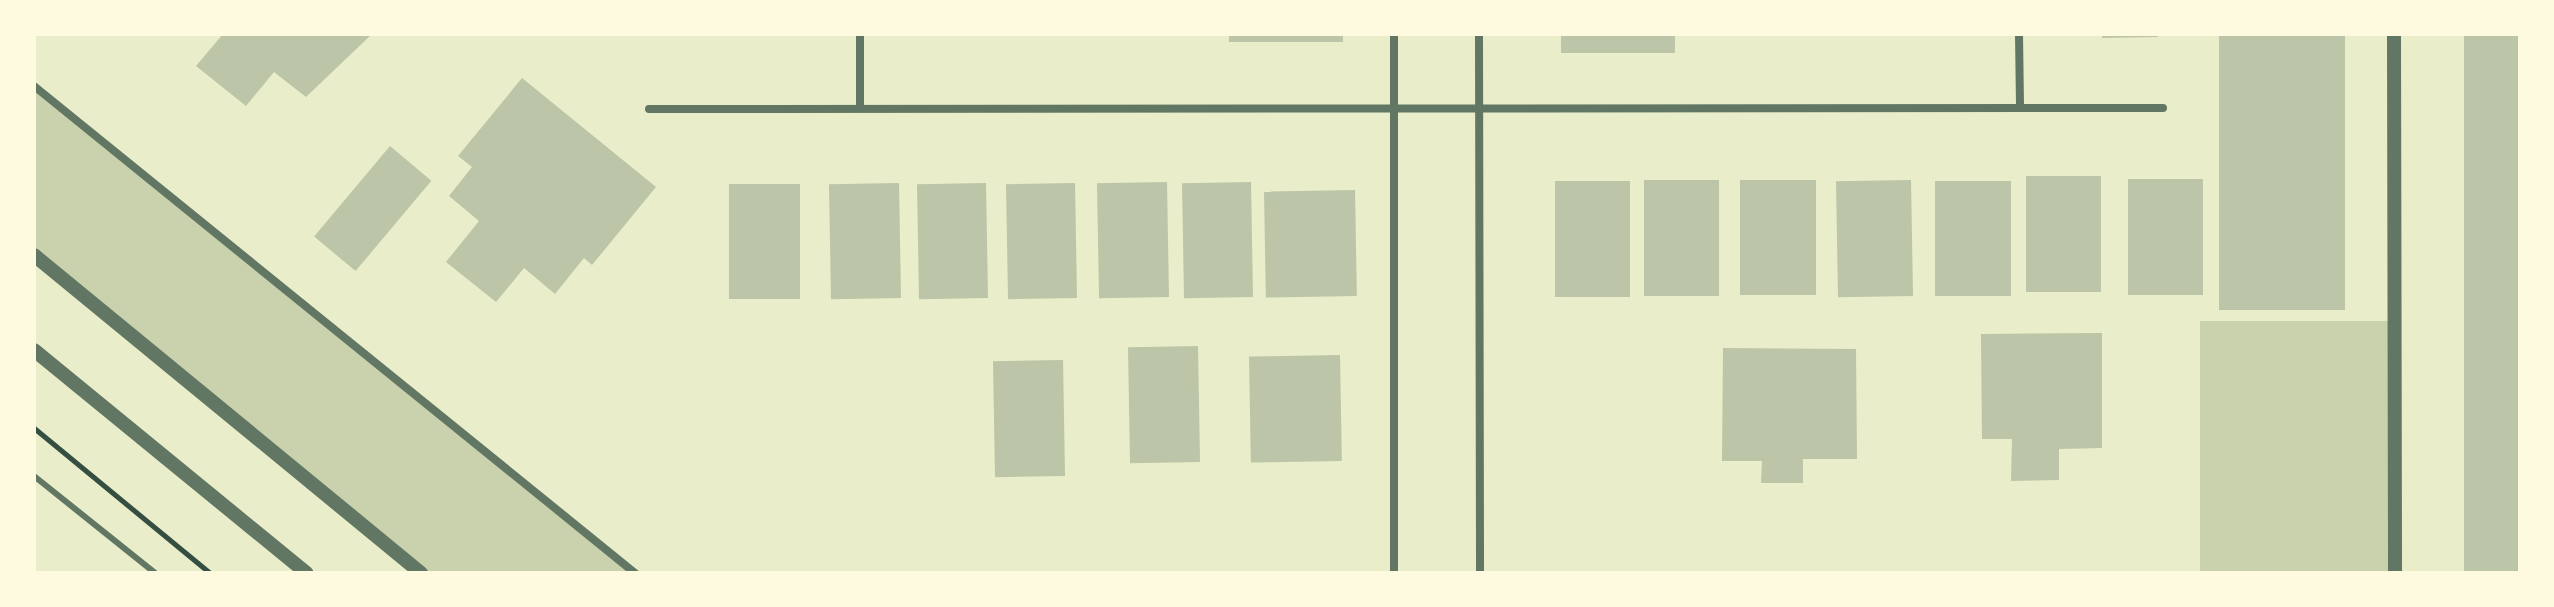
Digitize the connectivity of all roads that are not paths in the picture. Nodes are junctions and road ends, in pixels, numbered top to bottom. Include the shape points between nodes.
1 (860, 34) edge
2 (1394, 34) edge
3 (1479, 34) edge
4 (2019, 34) edge
5 (2394, 34) edge
6 (34, 86) edge
7 (860, 106) junction
8 (2020, 108) junction
9 (2163, 108) dead end
10 (649, 109) dead end
11 (1394, 109) junction
12 (1479, 109) junction
13 (34, 255) edge
14 (34, 350) edge
15 (34, 476) edge
16 (155, 573) edge
17 (306, 573) edge
18 (421, 573) edge
19 (635, 573) edge
20 (1394, 573) edge
21 (1480, 573) edge
22 (2395, 573) edge

1 - 7 street
2 - 11 street
3 - 12 street
4 - 8 street
5 - 22 street
6 - 19 street
7 - 10 street
7 - 11 street
8 - 9 street
8 - 12 street
11 - 12 street
11 - 20 street
12 - 21 street
13 - 18 street
14 - 17 street
15 - 16 lane

